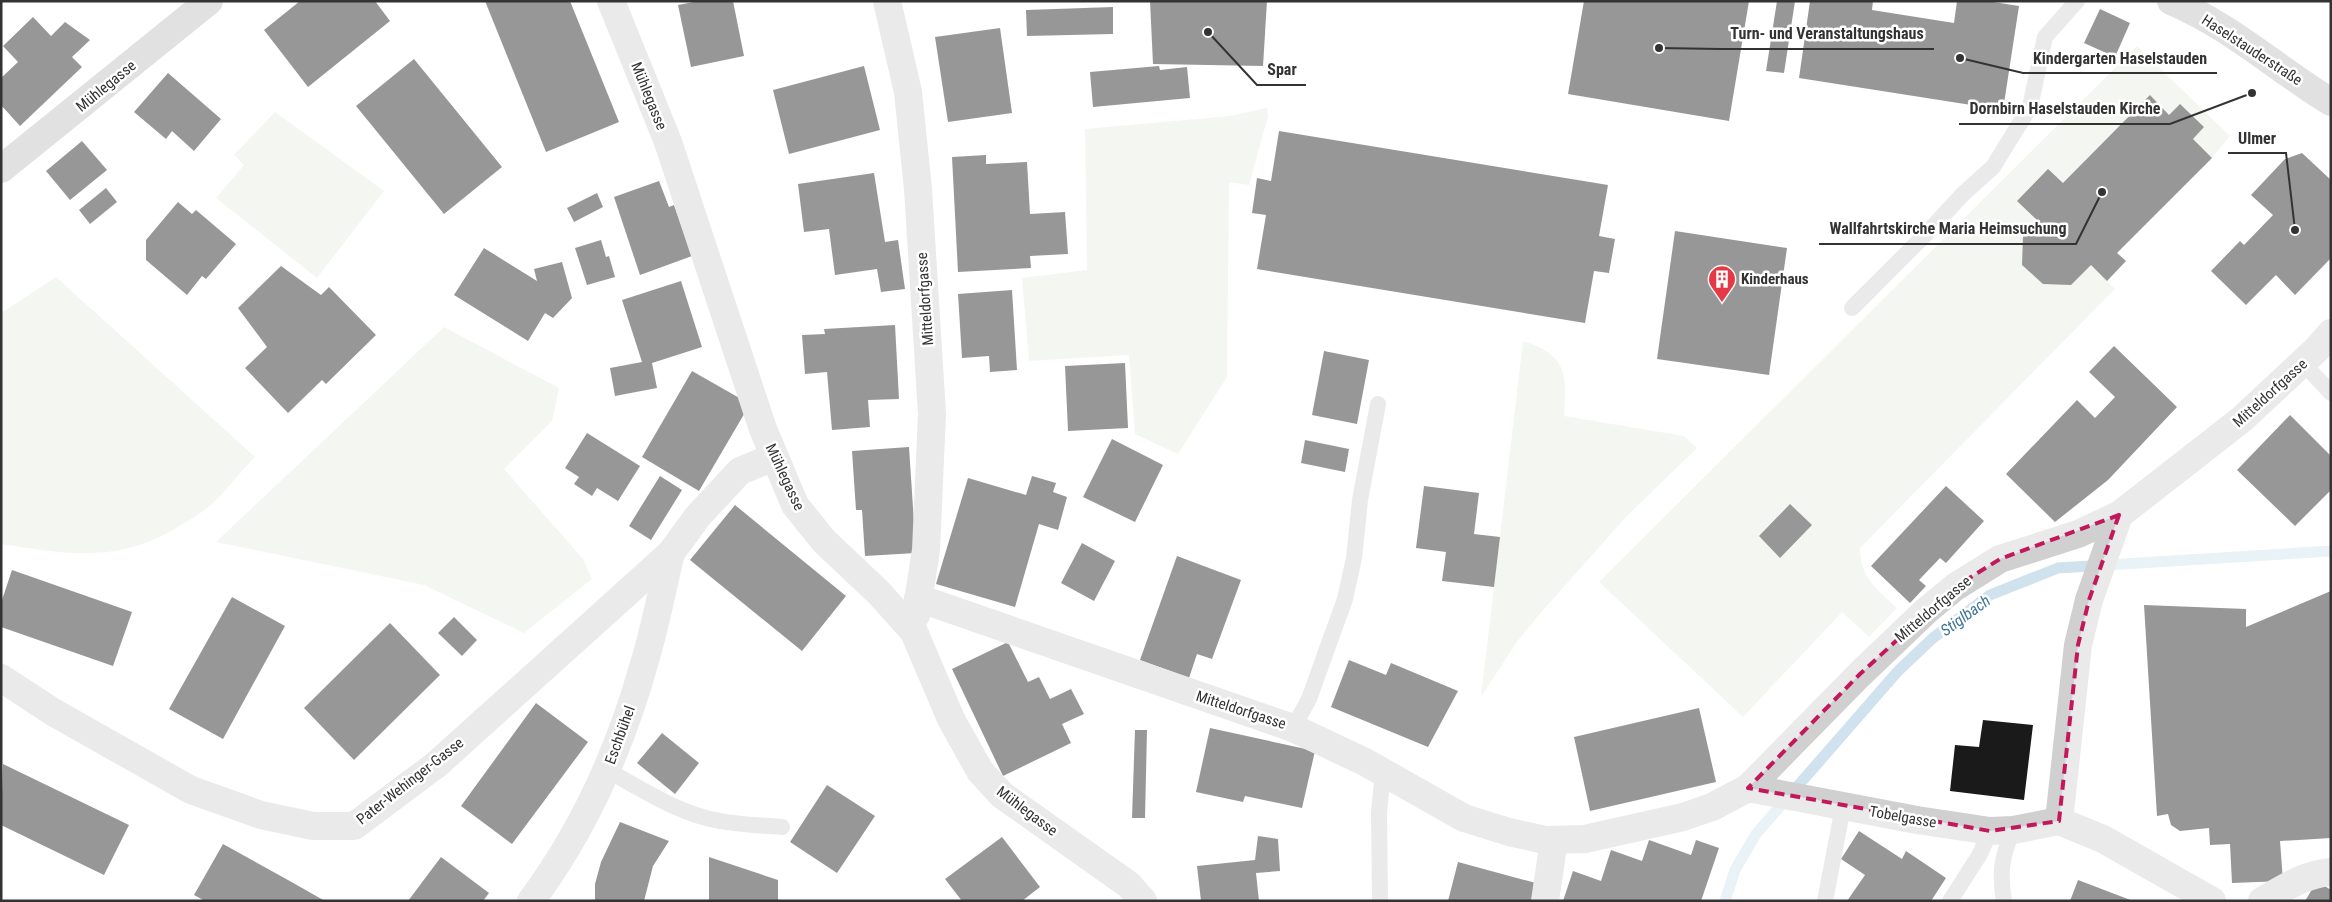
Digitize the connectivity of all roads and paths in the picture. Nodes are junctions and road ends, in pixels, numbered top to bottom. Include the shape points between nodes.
1 (209, 1) edge
2 (611, 1) edge
3 (887, 1) edge
4 (2077, 1) edge
5 (2171, 1) edge
6 (2331, 102) edge
7 (1, 169) edge
8 (1852, 308) dead end
9 (2331, 333) edge
10 (2303, 362) junction
11 (2331, 393) edge
12 (1378, 404) dead end
13 (774, 457) junction
14 (2120, 515) junction
15 (671, 553) junction
16 (918, 598) junction
17 (914, 632) junction
18 (1, 678) edge
19 (1293, 728) junction
20 (607, 770) junction
21 (1384, 772) junction
22 (1758, 790) junction
23 (1843, 807) junction
24 (2058, 821) junction
25 (782, 827) dead end
26 (2001, 830) junction
27 (1554, 840) junction
28 (2331, 872) edge
29 (531, 901) edge
30 (1143, 901) edge
31 (1380, 901) edge
32 (1545, 901) edge
33 (1826, 901) edge
34 (1950, 901) edge
35 (2004, 901) edge
36 (2212, 901) edge
37 (2262, 901) edge

1 - 7 street, Mühlegasse
2 - 13 street, Mühlegasse via 668,142
3 - 16 street, Mitteldorfgasse via 908,92 918,189 932,414 926,550
4 - 8 lane via 2045,37 2030,107 1993,166
5 - 6 street, Haselstauderstraße via 2236,38
9 - 10 street, Mitteldorfgasse
10 - 11 lane
10 - 14 street, Mitteldorfgasse via 2242,419
12 - 19 lane via 1345,599 1309,699
13 - 15 street, Pater-Wehinger-Gasse via 740,471 698,516
13 - 17 street, Mühlegasse via 795,505 824,541 880,594
14 - 22 street, Mitteldorfgasse via 2078,534 2000,559 1955,587 1860,674
14 - 24 street via 2089,600 2078,644
15 - 18 street, Pater-Wehinger-Gasse via 437,764 354,826 313,826 261,815 192,790 53,712
15 - 20 street, Eschbühel via 645,664
16 - 17 street, Mitteldorfgasse
16 - 19 street, Mitteldorfgasse
17 - 30 street, Mühlegasse via 951,719 980,771 1002,794 1129,885
19 - 21 street, Mitteldorfgasse
20 - 25 lane via 684,811 719,821
20 - 29 street, Eschbühel via 554,868
21 - 27 street, Mitteldorfgasse via 1464,818 1509,832
21 - 31 lane via 1379,812
22 - 23 street, Tobelgasse
22 - 27 street, Mitteldorfgasse via 1683,817 1585,839
23 - 26 street, Tobelgasse
23 - 33 lane
24 - 26 street, Tobelgasse
24 - 36 street via 2103,839
26 - 34 lane via 1980,854
26 - 35 lane
27 - 32 street
28 - 37 street via 2300,879

